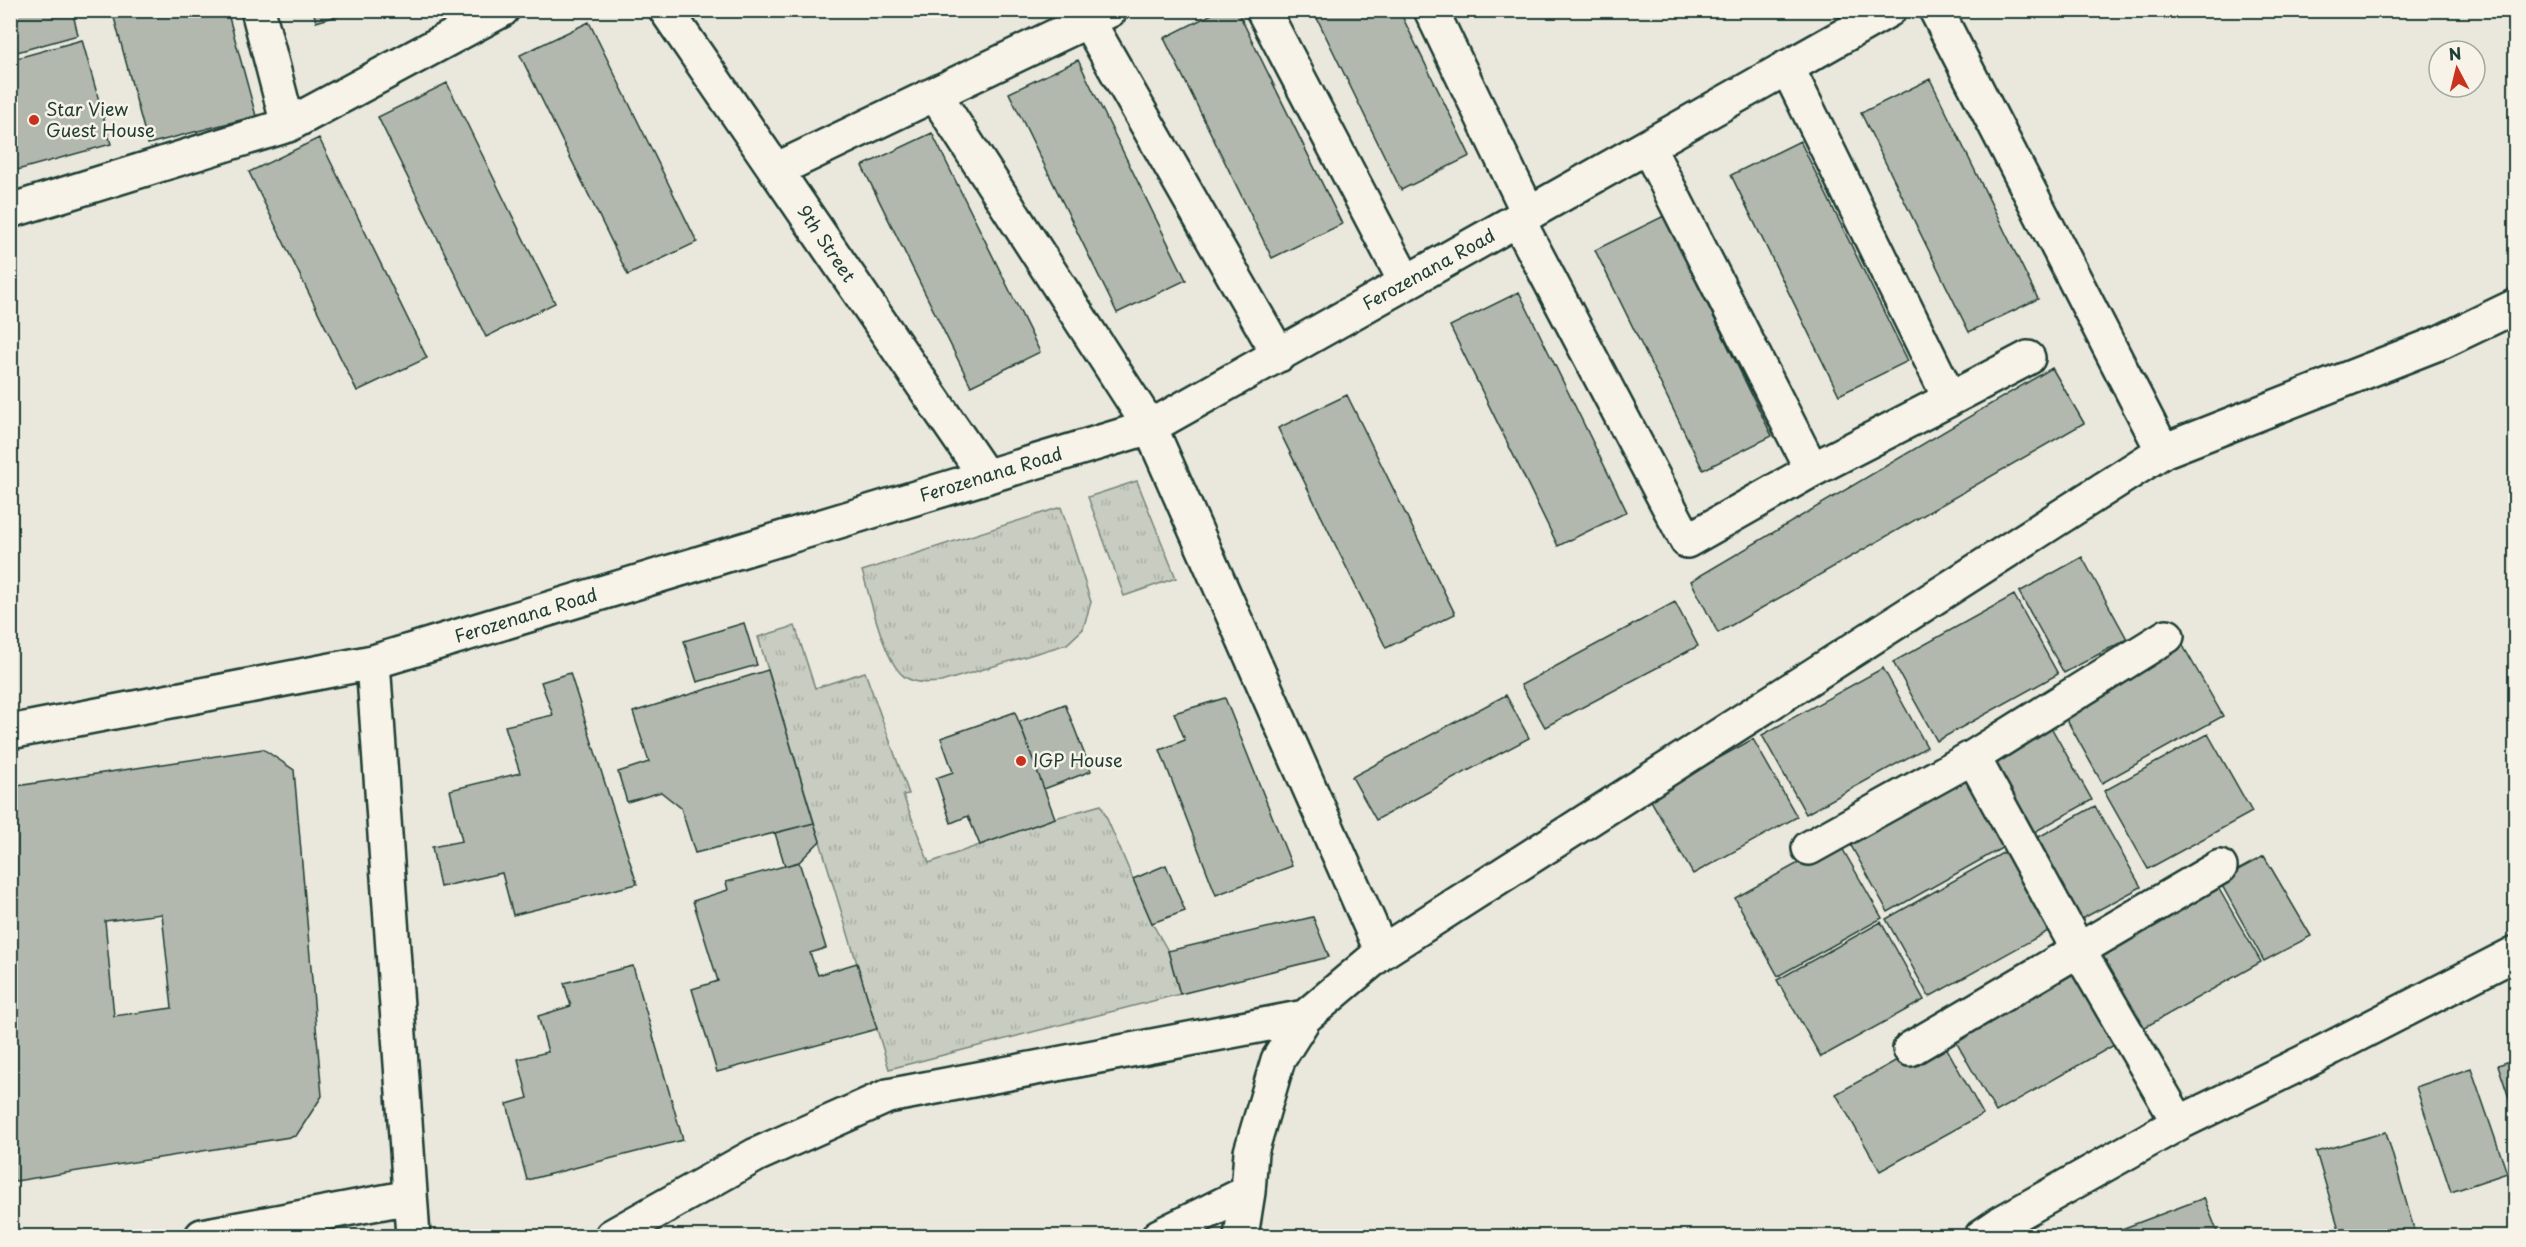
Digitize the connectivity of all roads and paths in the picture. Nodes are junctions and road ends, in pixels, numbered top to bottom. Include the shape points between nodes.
1 (258, 10) edge
2 (502, 10) edge
3 (666, 10) edge
4 (1263, 10) edge
5 (1431, 10) edge
6 (1889, 10) edge
7 (1936, 10) edge
8 (1099, 16) edge
9 (1787, 67) junction
10 (935, 94) junction
11 (288, 125) junction
12 (1648, 147) junction
13 (776, 170) junction
14 (10, 211) edge
15 (1524, 217) junction
16 (1406, 283) junction
17 (2516, 306) edge
18 (1279, 355) junction
19 (2028, 358) dead end
20 (1950, 399) junction
21 (1150, 427) junction
22 (2163, 451) junction
23 (1812, 470) junction
24 (986, 477) junction
25 (2167, 636) dead end
26 (373, 662) junction
27 (10, 732) edge
28 (1973, 757) junction
29 (1809, 848) dead end
30 (2220, 867) dead end
31 (2078, 949) junction
32 (1382, 952) junction
33 (2516, 953) edge
34 (1305, 1017) junction
35 (1910, 1049) dead end
36 (2179, 1123) junction
37 (1248, 1192) junction
38 (410, 1197) junction
39 (1996, 1232) edge
40 (202, 1236) edge
41 (413, 1236) edge
42 (612, 1236) edge
43 (1159, 1236) edge
44 (1241, 1236) edge

1 - 11 street
2 - 11 street
3 - 13 street, 9th Street
4 - 16 street
5 - 15 street
6 - 9 street, Ferozenana Road
7 - 22 street
8 - 10 street
8 - 18 street
9 - 12 street, Ferozenana Road
9 - 20 street
10 - 13 street
10 - 21 street
11 - 14 street
12 - 15 street, Ferozenana Road
12 - 23 street
13 - 24 street, 9th Street
15 - 16 street, Ferozenana Road
15 - 23 street via 1687,541
16 - 18 street, Ferozenana Road
17 - 22 street via 2441,342
18 - 21 street, Ferozenana Road
19 - 20 street
20 - 23 street
21 - 24 street, Ferozenana Road
21 - 32 street
22 - 32 street
24 - 26 street, Ferozenana Road
25 - 28 street
26 - 27 street, Ferozenana Road
26 - 38 street
28 - 29 street
28 - 31 street
30 - 31 street
31 - 35 street
31 - 36 street
32 - 34 street
33 - 36 street
34 - 37 street via 1278,1060 1251,1152
34 - 42 street via 888,1096 756,1155
36 - 39 street
37 - 43 street
37 - 44 street
38 - 40 street
38 - 41 street

